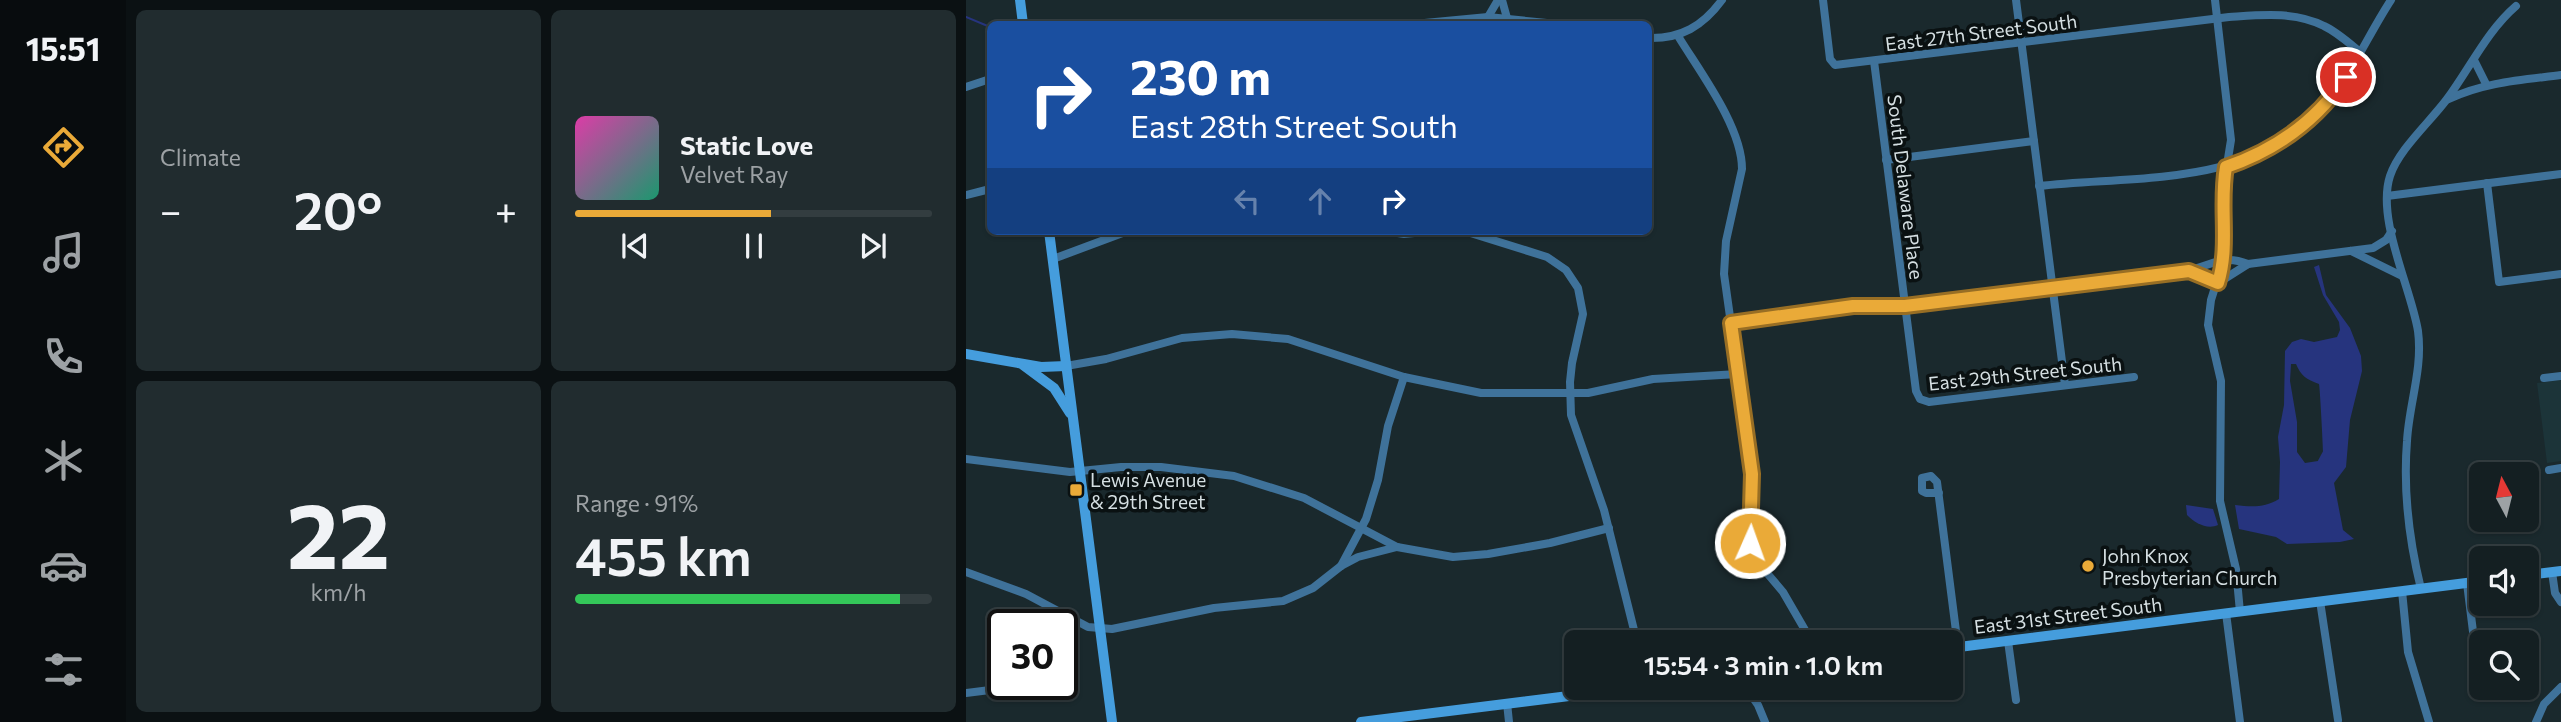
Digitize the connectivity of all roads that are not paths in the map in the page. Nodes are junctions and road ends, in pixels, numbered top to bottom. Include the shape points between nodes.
1 (1020, 0) edge
2 (1500, 0) edge
3 (1722, 0) edge
4 (1823, 0) edge
5 (2016, 0) edge
6 (2215, 0) edge
7 (2391, 0) edge
8 (2516, 6) dead end
9 (1488, 17) junction
10 (1507, 18) junction
11 (2217, 18) junction
12 (1023, 21) edge
13 (1446, 21) edge
14 (1520, 21) edge
15 (1678, 36) junction
16 (1652, 37) edge
17 (2022, 43) junction
18 (2360, 52) junction
19 (2474, 60) junction
20 (1874, 61) junction
21 (2561, 75) edge
22 (987, 80) edge
23 (2486, 84) junction
24 (966, 87) edge
25 (2446, 100) junction
26 (2034, 141) junction
27 (1886, 160) junction
28 (2226, 167) junction
29 (2561, 174) edge
30 (2487, 183) junction
31 (2039, 186) junction
32 (987, 190) edge
33 (966, 195) edge
34 (2387, 196) junction
35 (2392, 231) junction
36 (1050, 235) edge
37 (1101, 235) edge
38 (1117, 235) edge
39 (1482, 235) edge
40 (1103, 240) junction
41 (2350, 251) junction
42 (1053, 259) junction
43 (2224, 259) junction
44 (2248, 264) junction
45 (2189, 271) junction
46 (2561, 274) edge
47 (2402, 276) junction
48 (2218, 283) junction
49 (2053, 287) junction
50 (1905, 306) junction
51 (1731, 323) junction
52 (966, 354) edge
53 (1023, 365) junction
54 (1066, 366) junction
55 (1738, 374) junction
56 (2561, 376) edge
57 (1404, 377) junction
58 (2134, 377) dead end
59 (2544, 378) dead end
60 (2065, 385) junction
61 (1570, 391) junction
62 (1920, 399) joint
63 (1073, 418) junction
64 (966, 459) edge
65 (2561, 468) edge
66 (2549, 470) dead end
67 (1080, 471) junction
68 (1939, 493) dead end
69 (1609, 528) junction
70 (1362, 529) junction
71 (1397, 547) junction
72 (1341, 566) junction
73 (2557, 571) edge
74 (966, 572) edge
75 (2539, 573) edge
76 (2467, 583) joint
77 (2421, 589) junction
78 (2402, 591) junction
79 (2320, 601) junction
80 (2561, 602) edge
81 (2240, 612) junction
82 (2226, 613) junction
83 (1099, 630) junction
84 (1634, 630) edge
85 (1805, 630) edge
86 (1952, 630) edge
87 (2473, 630) edge
88 (2008, 640) junction
89 (1963, 646) edge
90 (2561, 687) edge
91 (987, 690) edge
92 (966, 693) edge
93 (1564, 697) edge
94 (1755, 700) edge
95 (2016, 701) dead end
96 (1507, 704) junction
97 (1411, 719) edge
98 (2339, 720) edge
99 (1112, 722) edge
100 (1361, 722) edge
101 (1509, 722) edge
102 (1765, 722) edge
103 (2240, 722) edge
104 (2430, 722) edge
105 (2536, 722) edge

1 - 12 main road
2 - 9 street
2 - 10 street
3 - 15 street via 1704,21
4 - 20 street, East 27th Street South via 1830,59 1835,65
5 - 17 street
6 - 11 street
7 - 18 street
8 - 19 street via 2499,22
9 - 10 street
9 - 13 street
10 - 14 street
11 - 17 street, East 27th Street South
11 - 18 street, East 27th Street South via 2301,18 2327,27
11 - 28 street via 2231,130
15 - 16 street
15 - 51 street via 1724,113 1742,157 1724,256
17 - 20 street, East 27th Street South
17 - 26 street
18 - 28 street via 2337,90 2296,132 2268,151
19 - 23 street
19 - 25 street
20 - 27 street, South Delaware Place
21 - 23 street
22 - 24 street
23 - 25 street
25 - 34 street via 2396,163
26 - 27 street
26 - 31 street
27 - 50 street, South Delaware Place
28 - 31 street
28 - 43 street
29 - 30 street
30 - 34 street
30 - 46 street via 2499,282
31 - 49 street
32 - 33 street
34 - 35 street
35 - 41 street via 2380,245
35 - 47 street
36 - 42 main road
37 - 40 street
38 - 40 street
39 - 61 street via 1548,257 1573,279 1583,314
40 - 42 street
41 - 44 street
41 - 47 street
42 - 54 main road
43 - 44 street
43 - 45 street
43 - 48 street
44 - 48 street
45 - 48 street
45 - 49 street
47 - 77 street via 2419,341 2405,483
48 - 81 street via 2208,324 2221,381 2220,501 2236,569
49 - 50 street
49 - 60 street
50 - 51 street via 1853,306
50 - 62 street, South Delaware Place
51 - 55 street
52 - 53 main road
53 - 54 main road
53 - 63 main road via 1054,388
54 - 57 street via 1182,338 1242,334 1306,344
54 - 63 main road
55 - 61 street via 1640,380 1588,393
55 - 85 street via 1752,474 1750,543
56 - 59 street
57 - 61 street via 1481,393
57 - 70 street
58 - 60 street, East 29th Street South
60 - 62 street, East 29th Street South via 1929,402
61 - 69 street via 1571,415
63 - 67 main road
64 - 67 street
65 - 66 street
67 - 70 street via 1161,467 1234,476 1304,498
67 - 83 main road
68 - 86 street
69 - 71 street via 1453,558
69 - 84 street
70 - 71 street
70 - 72 street
71 - 72 street
72 - 83 street via 1313,588 1283,601 1214,608
73 - 75 main road
73 - 80 street via 2555,593
74 - 83 street via 1026,594
76 - 77 main road, East 31st Street South
76 - 87 street
77 - 78 main road, East 31st Street South
78 - 79 main road, East 31st Street South
78 - 104 street via 2408,652
79 - 81 main road, East 31st Street South
79 - 98 street
81 - 82 main road, East 31st Street South
82 - 88 main road, East 31st Street South
82 - 103 street
83 - 99 main road
88 - 89 main road, East 31st Street South
88 - 95 street
90 - 105 street via 2544,704
91 - 92 street
93 - 96 main road
94 - 102 street
96 - 97 main road
96 - 101 street
97 - 100 main road

